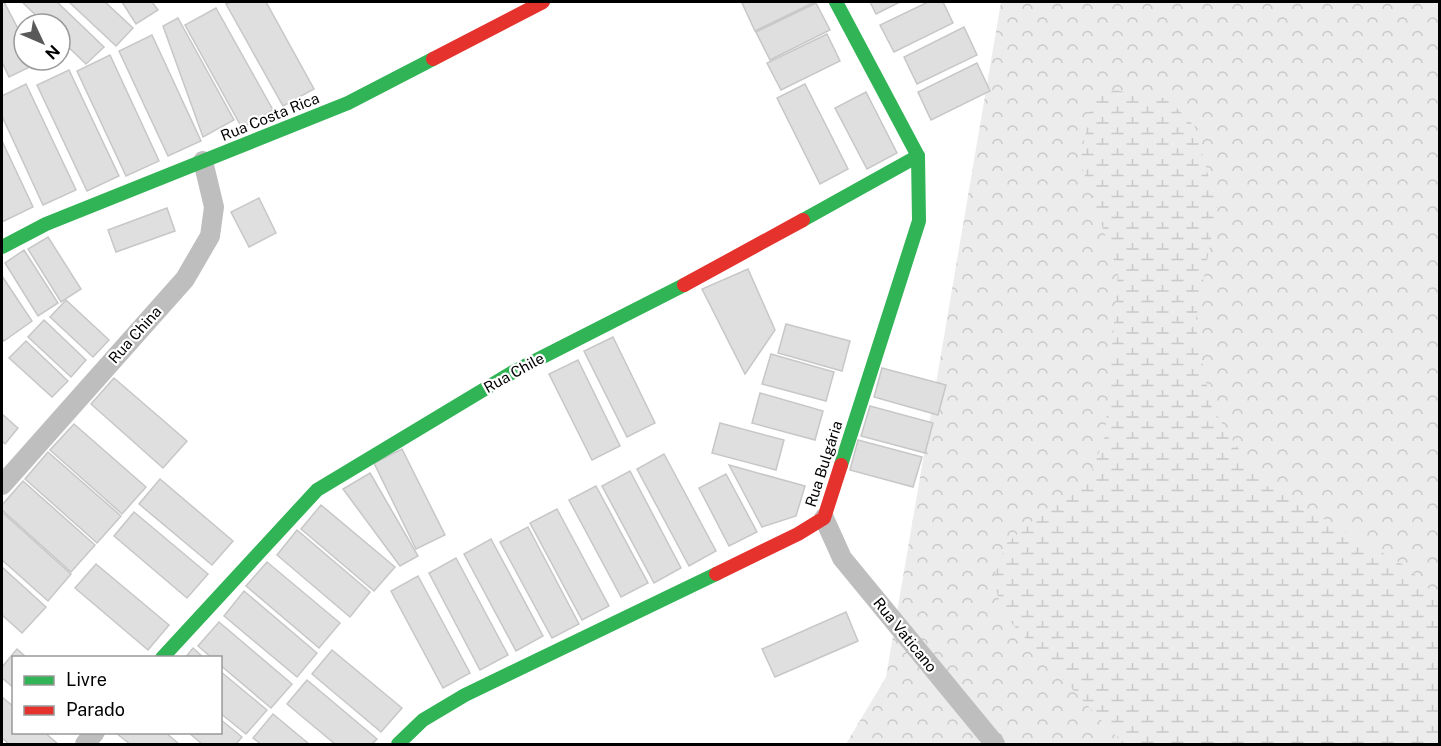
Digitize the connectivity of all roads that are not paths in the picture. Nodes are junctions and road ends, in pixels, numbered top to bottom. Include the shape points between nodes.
1 (543, 2) edge
2 (836, 2) edge
3 (918, 156) junction
4 (203, 161) junction
5 (2, 247) edge
6 (2, 485) edge
7 (824, 518) junction
8 (163, 656) edge
9 (398, 744) edge
10 (995, 744) edge

1 - 4 street, Rua Costa Rica via 348,103
2 - 3 street, Rua Bulgária
3 - 7 street, Rua Bulgária via 919,221
3 - 8 street, Rua Chile via 675,290 513,372 316,490
4 - 5 street, Rua Costa Rica via 46,224
4 - 6 street, Rua China via 214,207 210,236 185,279
7 - 9 street, Rua Bulgária via 465,695 423,720
7 - 10 street, Rua Vaticano via 842,558

